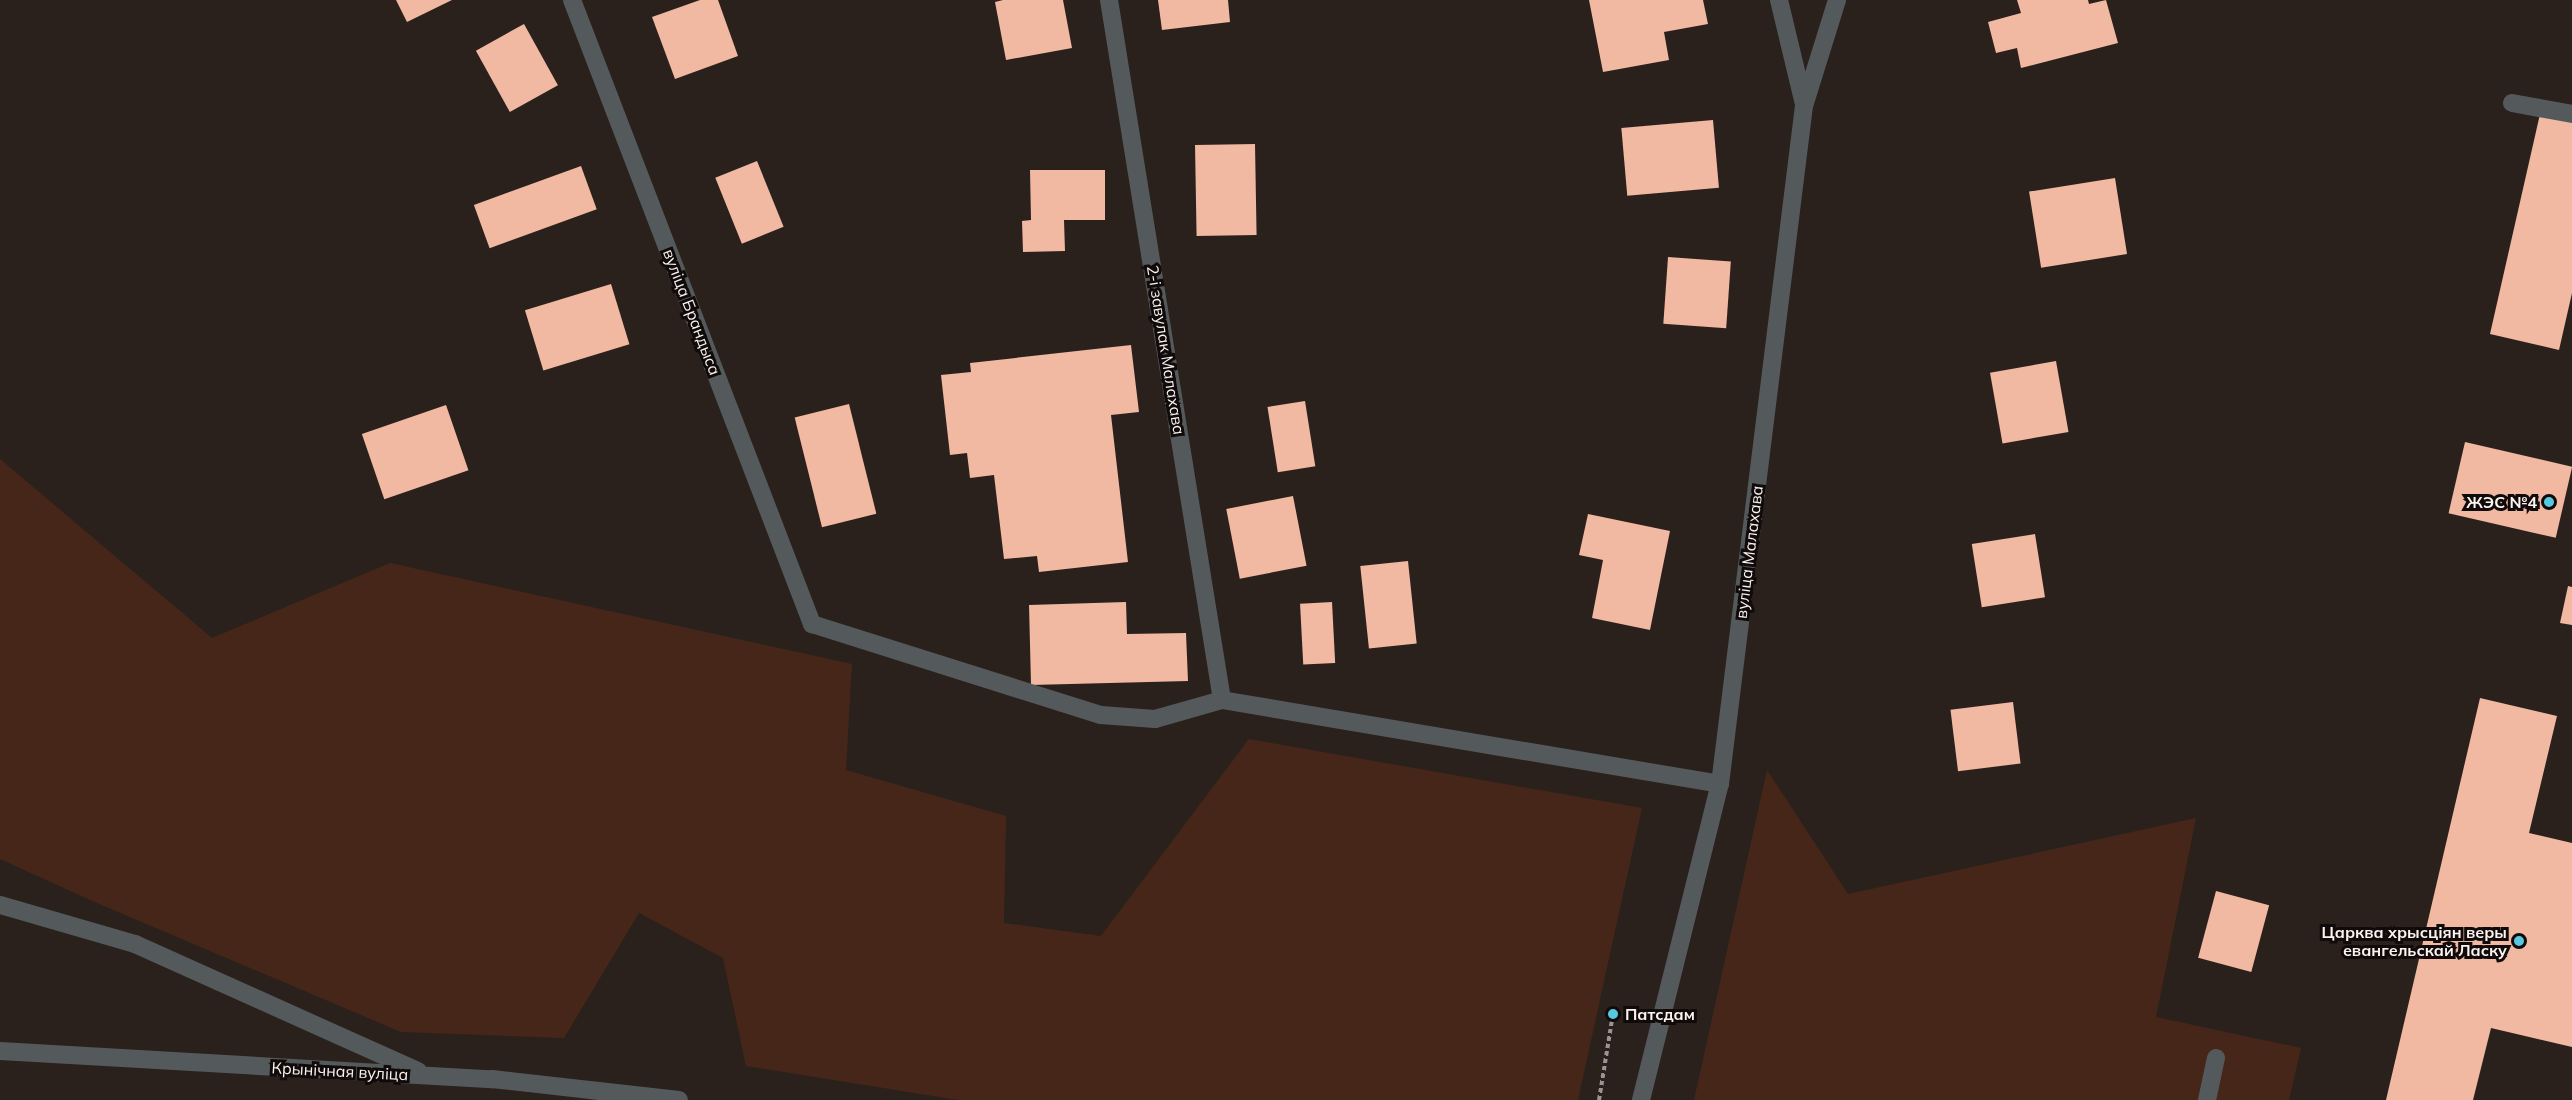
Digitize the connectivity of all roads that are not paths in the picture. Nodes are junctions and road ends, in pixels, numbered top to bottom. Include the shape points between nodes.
1 (572, 0) edge
2 (1109, 0) edge
3 (1779, 0) edge
4 (1837, 0) edge
5 (2512, 103) dead end
6 (1804, 106) junction
7 (2572, 114) edge
8 (1222, 700) junction
9 (1720, 784) junction
10 (0, 905) edge
11 (0, 1051) edge
12 (2216, 1058) dead end
13 (428, 1076) junction
14 (679, 1100) edge
15 (1641, 1100) edge
16 (2207, 1100) edge

1 - 8 street, вуліца Брандыса via 812,624 1101,715 1155,719
2 - 8 street, 2-і завулак Малахава
3 - 6 street
4 - 6 street, вуліца Малахава
5 - 7 street
6 - 9 street, вуліца Малахава
8 - 9 street
9 - 15 street, вуліца Малахава
10 - 13 street via 135,944
11 - 13 street, Крынічная вуліца
12 - 16 street
13 - 14 street, Крынічная вуліца via 492,1079

